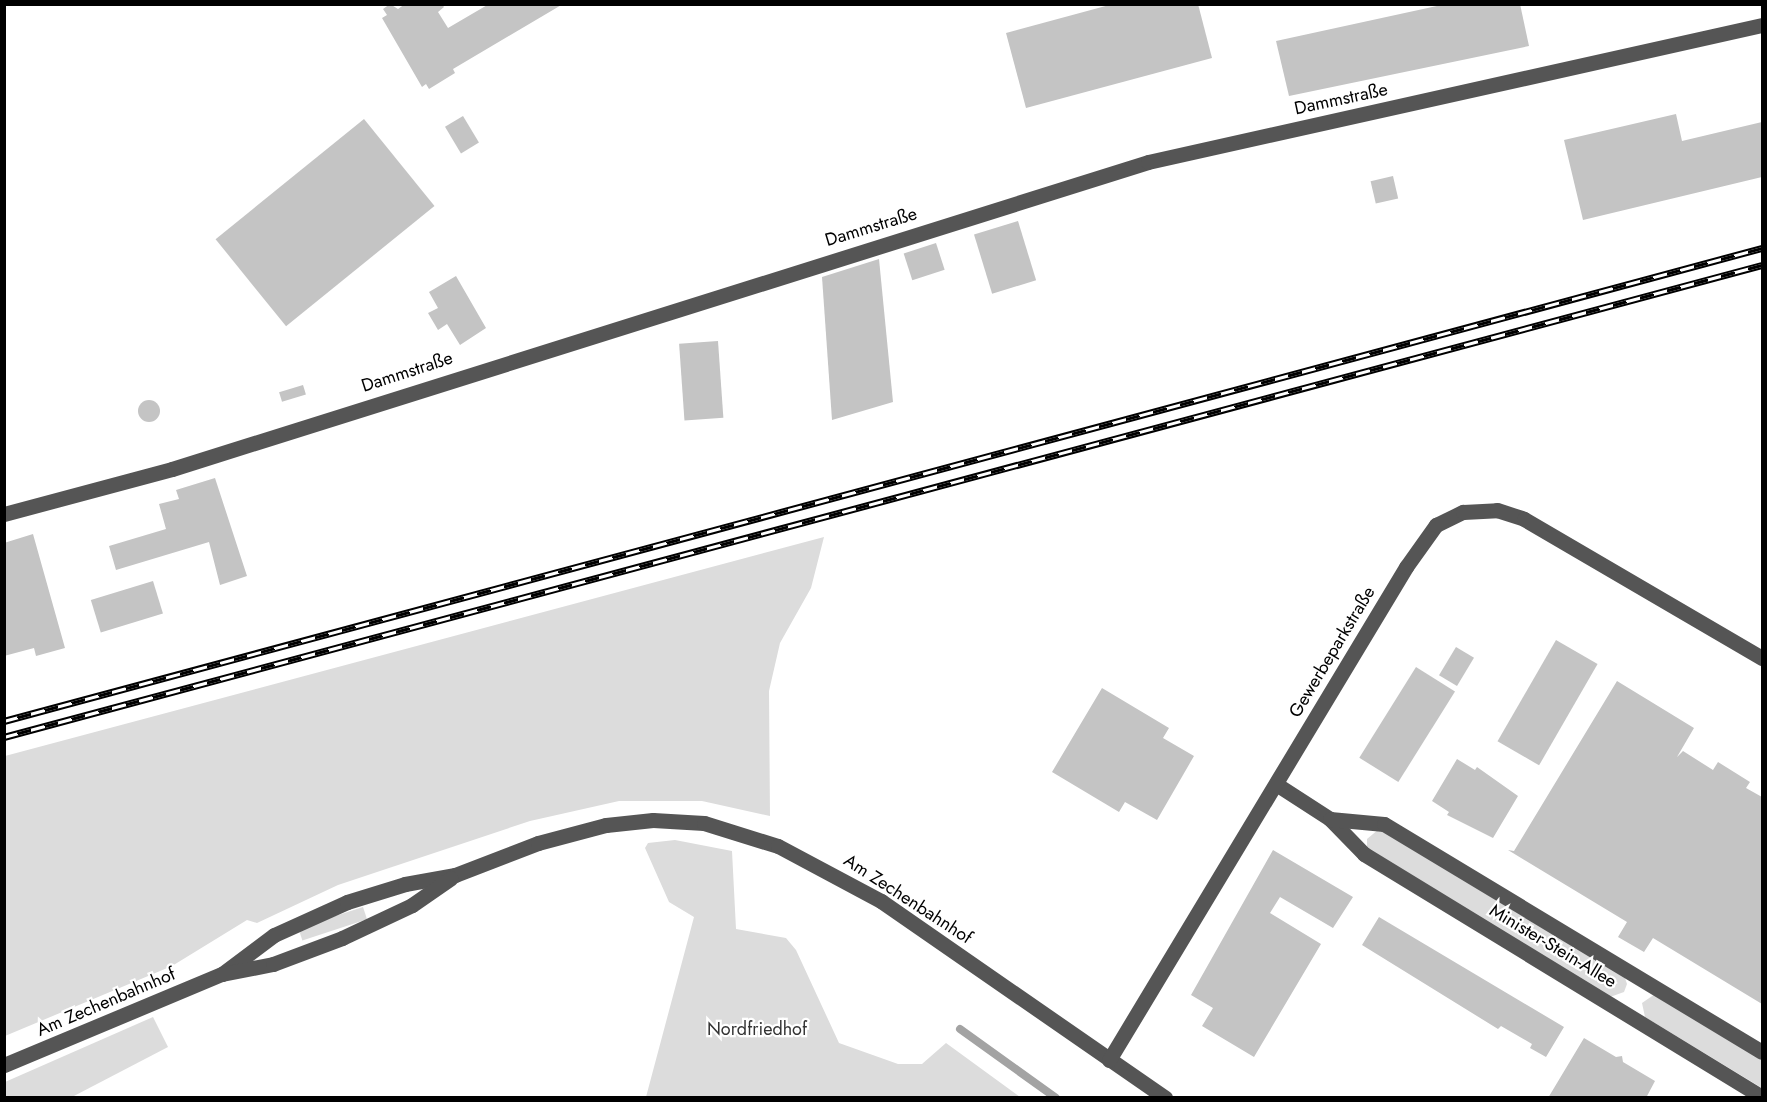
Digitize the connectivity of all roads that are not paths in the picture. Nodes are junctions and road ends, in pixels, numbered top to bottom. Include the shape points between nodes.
1 (1762, 25) edge
2 (4, 514) edge
3 (1762, 658) edge
4 (1276, 784) junction
5 (1330, 819) junction
6 (456, 875) junction
7 (222, 974) junction
8 (1762, 1052) edge
9 (1109, 1059) junction
10 (4, 1065) edge
11 (1762, 1097) edge
12 (1165, 1098) edge

1 - 2 street, Dammstraße via 1148,162 172,469
3 - 4 street, Gewerbeparkstraße via 1524,519 1497,510 1463,512 1436,525 1406,567
4 - 5 street, Minister-Stein-Allee
4 - 9 street, Gewerbeparkstraße
5 - 8 street, Minister-Stein-Allee via 1384,825
5 - 11 street, Minister-Stein-Allee via 1364,854
6 - 7 street, Am Zechenbahnhof via 412,905 342,938 273,964
6 - 7 street, Am Zechenbahnhof via 405,884 347,902 274,935
6 - 9 street, Am Zechenbahnhof via 538,843 606,825 653,820 694,822 746,833 828,870 881,901
7 - 10 street, Am Zechenbahnhof
9 - 12 street

